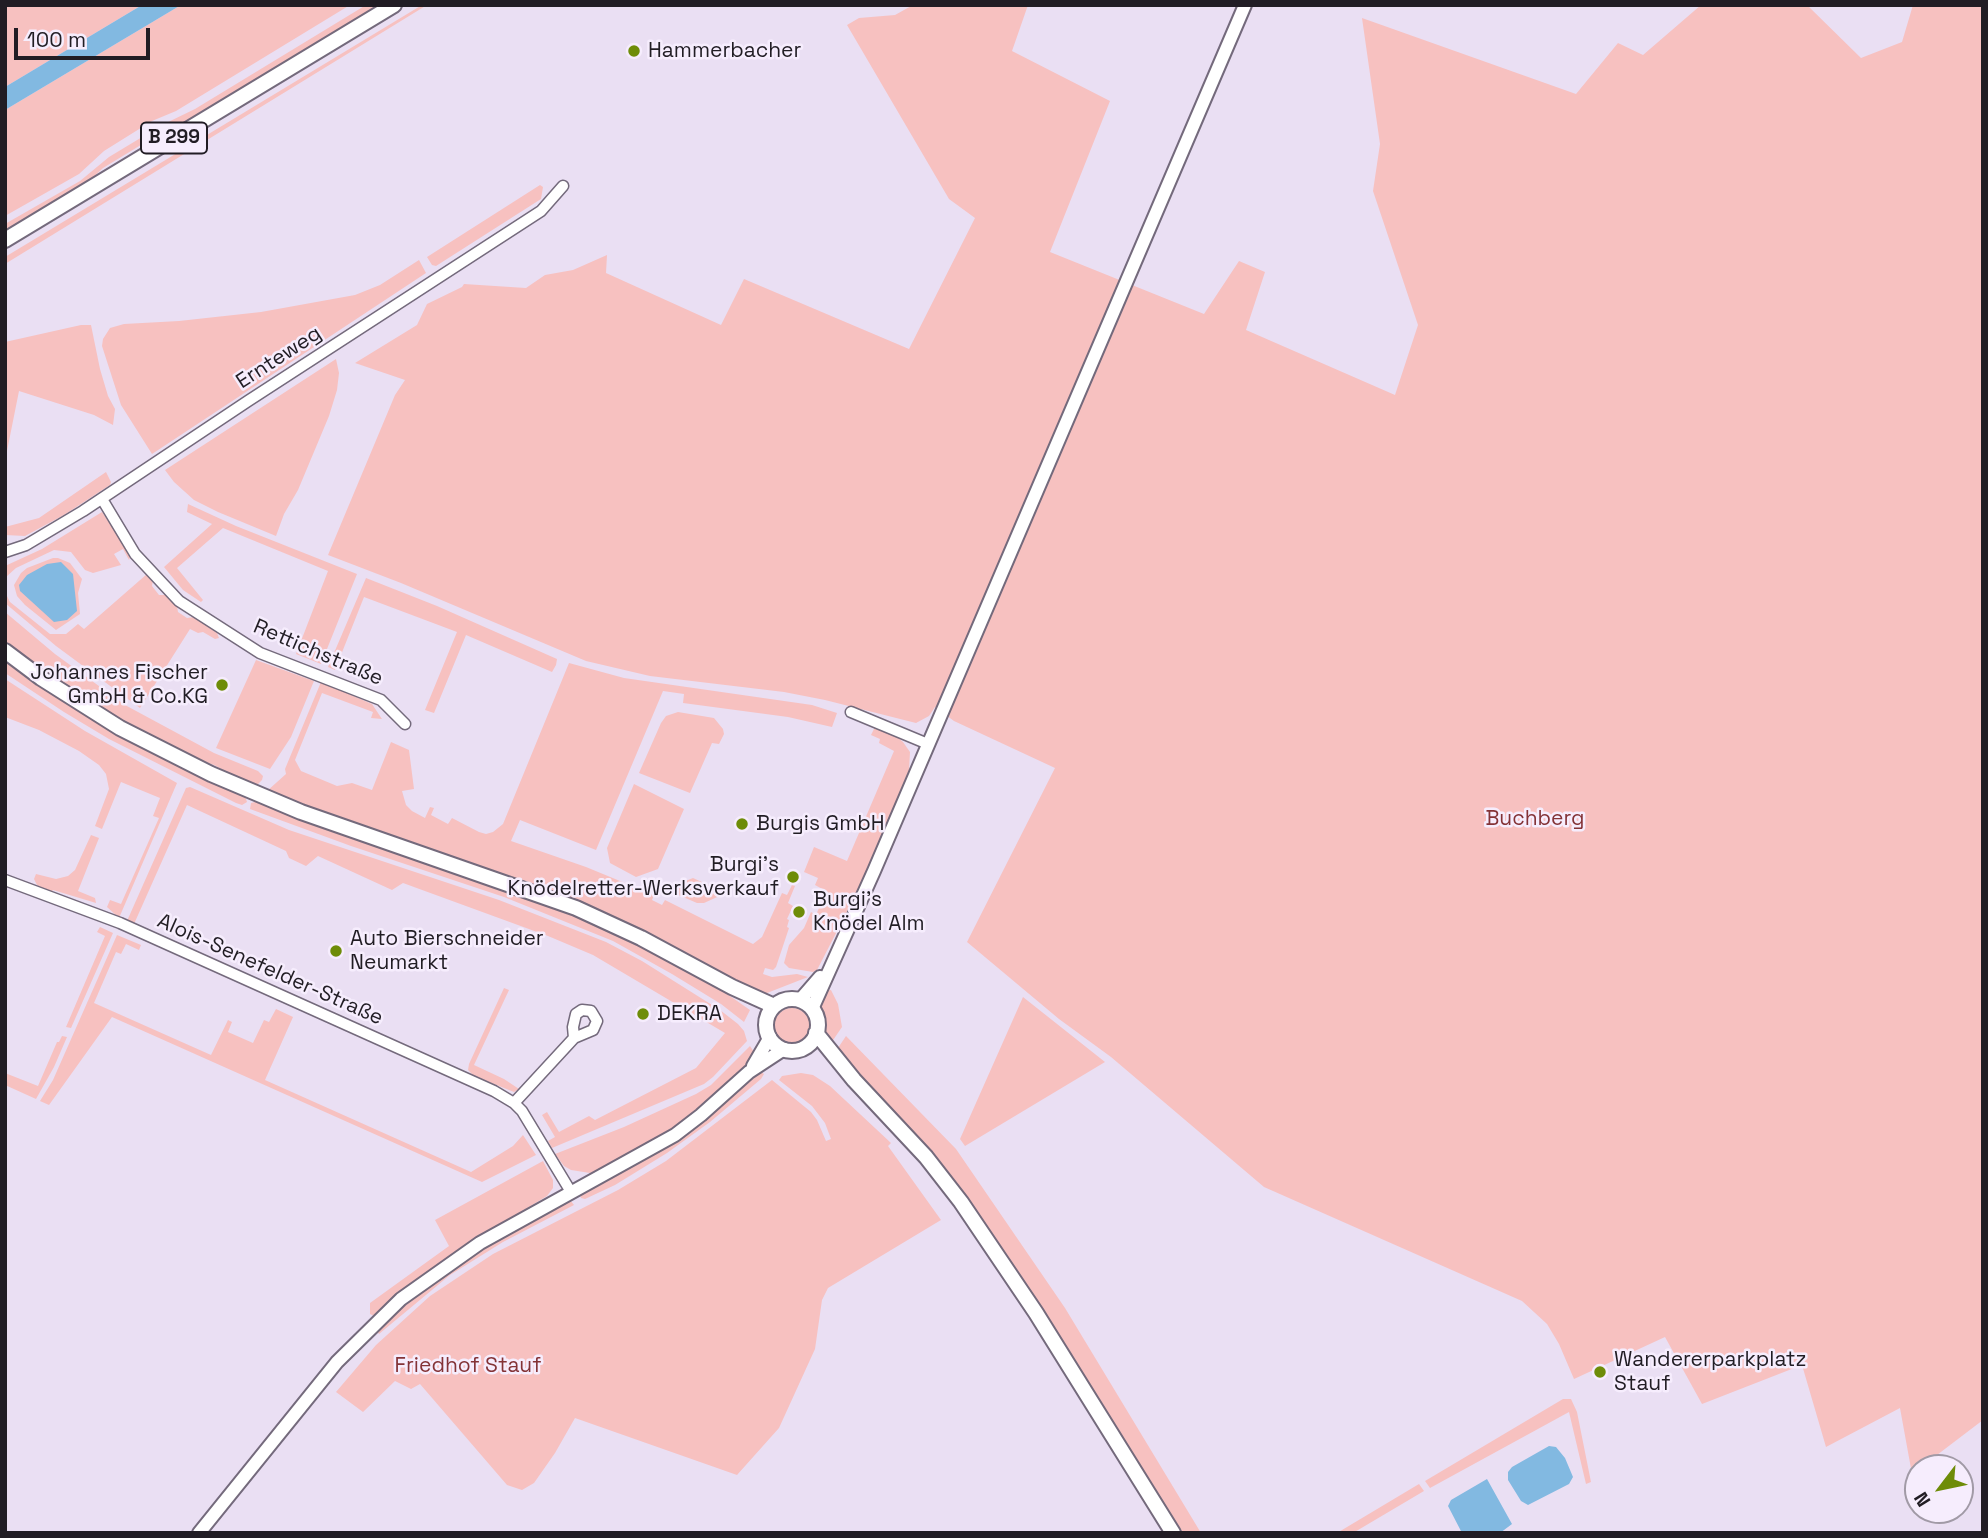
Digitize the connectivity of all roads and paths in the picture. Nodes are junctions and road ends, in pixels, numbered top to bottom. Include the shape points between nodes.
1 (394, 5) edge
2 (1245, 5) edge
3 (563, 186) dead end
4 (5, 240) edge
5 (102, 499) junction
6 (6, 551) edge
7 (5, 651) edge
8 (851, 712) dead end
9 (405, 724) dead end
10 (928, 744) junction
11 (5, 880) edge
12 (732, 987) junction
13 (806, 1004) junction
14 (774, 1006) junction
15 (767, 1021) junction
16 (817, 1033) junction
17 (770, 1037) junction
18 (574, 1038) dead end
19 (807, 1046) junction
20 (784, 1049) junction
21 (749, 1072) junction
22 (855, 1080) junction
23 (514, 1103) junction
24 (571, 1192) junction
25 (199, 1533) edge
26 (1173, 1533) edge

1 - 4 main road, B 299
2 - 10 street
3 - 5 street, Ernteweg via 541,211
5 - 6 street, Ernteweg via 26,545
5 - 9 street, Rettichstraße via 135,554 179,601 260,653 381,700
7 - 12 main road via 86,707 200,769 301,812 576,908
8 - 10 street
10 - 13 street via 833,960
11 - 23 street, Alois-Senefelder-Straße via 120,923
12 - 14 main road
12 - 15 main road
13 - 14 main road via 789,999
13 - 16 main road via 817,1020
14 - 15 main road
15 - 17 main road
16 - 19 main road
16 - 22 main road
17 - 20 main road
17 - 21 street
18 - 23 street
19 - 20 main road
19 - 22 main road
20 - 21 street
21 - 24 street via 675,1135
22 - 26 main road via 926,1157 972,1218
23 - 24 street, Alois-Senefelder-Straße
24 - 25 street via 464,1253 388,1310 309,1394

